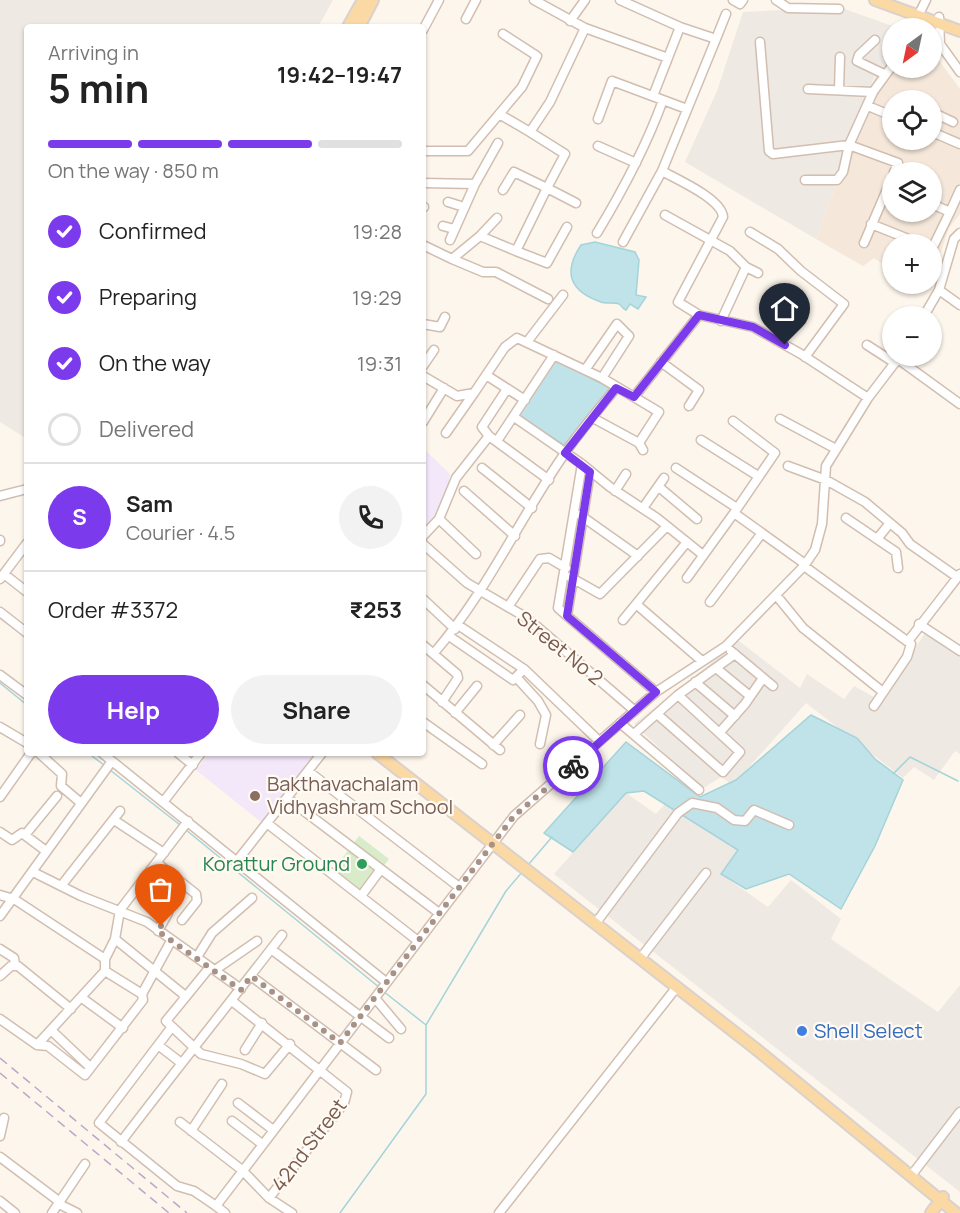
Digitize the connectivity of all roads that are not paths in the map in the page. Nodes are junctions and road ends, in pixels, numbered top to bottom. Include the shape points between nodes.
1 (363, 0) edge
2 (373, 0) edge
3 (439, 0) edge
4 (476, 0) edge
5 (534, 0) edge
6 (585, 0) edge
7 (620, 0) edge
8 (733, 0) edge
9 (743, 0) edge
10 (776, 0) edge
11 (875, 0) edge
12 (894, 0) edge
13 (923, 5) edge
14 (839, 9) dead end
15 (726, 14) dead end
16 (926, 18) edge
17 (932, 18) edge
18 (466, 19) dead end
19 (570, 21) junction
20 (942, 22) edge
21 (350, 24) edge
22 (361, 24) edge
23 (426, 24) edge
24 (942, 24) edge
25 (960, 24) edge
26 (680, 27) junction
27 (585, 28) junction
28 (960, 31) edge
29 (503, 34) dead end
30 (716, 39) junction
31 (875, 40) dead end
32 (760, 42) dead end
33 (942, 48) edge
34 (668, 58) junction
35 (858, 64) junction
36 (960, 72) edge
37 (882, 73) edge
38 (882, 77) edge
39 (808, 89) dead end
40 (839, 90) junction
41 (873, 92) junction
42 (653, 96) junction
43 (663, 99) junction
44 (868, 106) junction
45 (687, 109) junction
46 (882, 112) edge
47 (499, 114) junction
48 (942, 117) edge
49 (598, 119) dead end
50 (953, 122) dead end
51 (530, 132) junction
52 (942, 136) edge
53 (498, 143) dead end
54 (960, 144) edge
55 (849, 145) junction
56 (598, 146) dead end
57 (426, 151) edge
58 (895, 162) edge
59 (636, 163) junction
60 (662, 171) junction
61 (805, 180) dead end
62 (426, 183) edge
63 (475, 184) junction
64 (547, 188) junction
65 (503, 190) dead end
66 (960, 190) edge
67 (448, 202) dead end
68 (576, 203) dead end
69 (882, 203) edge
70 (464, 207) junction
71 (942, 208) edge
72 (950, 212) junction
73 (665, 215) dead end
74 (497, 218) dead end
75 (871, 224) junction
76 (443, 226) dead end
77 (567, 227) dead end
78 (454, 229) junction
79 (750, 232) dead end
80 (597, 233) dead end
81 (896, 234) edge
82 (939, 234) edge
83 (480, 236) junction
84 (710, 239) junction
85 (958, 239) edge
86 (450, 240) dead end
87 (623, 242) dead end
88 (864, 243) dead end
89 (426, 246) edge
90 (516, 251) junction
91 (452, 260) junction
92 (746, 267) junction
93 (758, 273) dead end
94 (942, 282) edge
95 (942, 292) edge
96 (563, 295) dead end
97 (548, 299) dead end
98 (960, 304) edge
99 (699, 315) junction
100 (445, 317) dead end
101 (721, 321) junction
102 (426, 325) edge
103 (527, 342) junction
104 (867, 345) dead end
105 (434, 350) dead end
106 (882, 352) edge
107 (554, 355) junction
108 (805, 357) junction
109 (426, 362) edge
110 (661, 362) junction
111 (893, 366) edge
112 (908, 366) edge
113 (585, 370) junction
114 (486, 375) junction
115 (426, 378) edge
116 (602, 378) junction
117 (444, 388) junction
118 (616, 388) junction
119 (507, 389) junction
120 (474, 393) junction
121 (634, 397) junction
122 (868, 398) junction
123 (525, 400) junction
124 (960, 404) edge
125 (689, 406) dead end
126 (426, 417) edge
127 (514, 417) junction
128 (593, 418) junction
129 (780, 419) dead end
130 (734, 421) dead end
131 (446, 433) dead end
132 (489, 436) junction
133 (701, 440) dead end
134 (497, 441) junction
135 (836, 449) junction
136 (565, 453) junction
137 (582, 464) junction
138 (788, 466) dead end
139 (482, 468) dead end
140 (676, 468) dead end
141 (590, 472) junction
142 (626, 474) dead end
143 (758, 476) junction
144 (664, 478) dead end
145 (549, 480) junction
146 (826, 480) junction
147 (658, 486) junction
148 (24, 490) edge
149 (615, 491) junction
150 (464, 492) dead end
151 (0, 496) edge
152 (532, 508) junction
153 (643, 508) junction
154 (735, 511) junction
155 (572, 514) junction
156 (583, 516) junction
157 (846, 518) dead end
158 (440, 519) junction
159 (697, 519) dead end
160 (890, 523) junction
161 (667, 526) junction
162 (426, 533) edge
163 (762, 533) junction
164 (515, 536) junction
165 (877, 539) junction
166 (687, 542) junction
167 (24, 549) edge
168 (426, 550) edge
169 (476, 554) dead end
170 (703, 555) junction
171 (638, 556) junction
172 (804, 565) junction
173 (898, 568) dead end
174 (565, 571) junction
175 (2, 576) edge
176 (687, 578) dead end
177 (958, 578) edge
178 (573, 579) junction
179 (24, 590) edge
180 (482, 591) junction
181 (776, 595) junction
182 (426, 602) edge
183 (710, 602) dead end
184 (636, 604) junction
185 (508, 607) junction
186 (0, 612) edge
187 (567, 616) junction
188 (622, 620) dead end
189 (919, 624) junction
190 (454, 630) junction
191 (24, 631) edge
192 (909, 640) junction
193 (726, 646) junction
194 (426, 647) edge
195 (960, 651) edge
196 (434, 653) junction
197 (735, 654) junction
198 (702, 661) junction
199 (717, 668) junction
200 (524, 669) junction
201 (0, 675) edge
202 (518, 678) junction
203 (763, 678) junction
204 (695, 682) junction
205 (477, 686) dead end
206 (773, 686) dead end
207 (426, 689) edge
208 (656, 692) junction
209 (883, 692) junction
210 (24, 693) edge
211 (678, 695) junction
212 (750, 696) junction
213 (442, 702) junction
214 (874, 706) dead end
215 (635, 711) junction
216 (455, 713) junction
217 (657, 714) junction
218 (520, 715) dead end
219 (735, 716) junction
220 (620, 723) junction
221 (426, 724) edge
222 (0, 727) edge
223 (720, 732) junction
224 (634, 734) junction
225 (24, 741) edge
226 (599, 741) junction
227 (540, 744) dead end
228 (29, 756) edge
229 (42, 756) edge
230 (104, 756) edge
231 (182, 756) edge
232 (199, 756) edge
233 (320, 756) edge
234 (381, 756) edge
235 (388, 756) edge
236 (110, 764) junction
237 (482, 764) dead end
238 (193, 765) junction
239 (308, 771) junction
240 (699, 789) dead end
241 (57, 796) dead end
242 (0, 797) edge
243 (287, 798) junction
244 (164, 801) junction
245 (81, 803) junction
246 (120, 811) dead end
247 (114, 820) junction
248 (268, 824) junction
249 (789, 825) dead end
250 (185, 826) junction
251 (0, 832) edge
252 (25, 835) junction
253 (494, 841) junction
254 (46, 851) junction
255 (164, 853) junction
256 (237, 861) junction
257 (157, 863) junction
258 (381, 869) junction
259 (33, 872) junction
260 (706, 873) dead end
261 (537, 875) junction
262 (141, 883) junction
263 (61, 886) junction
264 (459, 887) junction
265 (0, 895) edge
266 (361, 896) junction
267 (252, 898) dead end
268 (14, 899) junction
269 (120, 910) junction
270 (439, 913) junction
271 (0, 916) edge
272 (598, 920) junction
273 (182, 921) dead end
274 (158, 931) junction
275 (282, 935) dead end
276 (115, 939) junction
277 (171, 941) junction
278 (257, 941) dead end
279 (418, 941) junction
280 (0, 949) edge
281 (271, 949) junction
282 (643, 955) junction
283 (197, 957) junction
284 (105, 959) junction
285 (15, 965) junction
286 (213, 968) junction
287 (155, 970) junction
288 (105, 971) junction
289 (0, 976) edge
290 (251, 976) junction
291 (385, 984) junction
292 (678, 986) junction
293 (241, 990) junction
294 (142, 994) junction
295 (82, 998) junction
296 (184, 999) junction
297 (374, 999) junction
298 (232, 1000) junction
299 (71, 1009) junction
300 (360, 1018) junction
301 (0, 1019) edge
302 (262, 1023) junction
303 (123, 1028) junction
304 (171, 1028) junction
305 (401, 1029) dead end
306 (51, 1030) junction
307 (389, 1038) dead end
308 (340, 1043) junction
309 (290, 1044) junction
310 (37, 1045) junction
311 (158, 1045) junction
312 (193, 1046) junction
313 (245, 1050) dead end
314 (180, 1062) junction
315 (90, 1066) junction
316 (321, 1069) junction
317 (376, 1070) dead end
318 (222, 1084) dead end
319 (238, 1103) dead end
320 (960, 1112) edge
321 (4, 1118) dead end
322 (232, 1121) dead end
323 (180, 1122) dead end
324 (272, 1129) junction
325 (191, 1131) junction
326 (0, 1136) edge
327 (121, 1142) junction
328 (262, 1144) junction
329 (0, 1157) edge
330 (85, 1164) dead end
331 (242, 1170) junction
332 (914, 1172) junction
333 (269, 1198) junction
334 (0, 1201) edge
335 (59, 1203) junction
336 (944, 1203) edge
337 (216, 1206) junction
338 (960, 1207) edge
339 (15, 1213) edge
340 (52, 1213) edge
341 (77, 1213) edge
342 (225, 1213) edge
343 (292, 1213) edge
344 (499, 1213) edge
345 (931, 1213) edge
346 (956, 1213) edge

1 - 21 main road
2 - 22 main road
3 - 23 street
4 - 18 street
5 - 19 street
6 - 19 street
7 - 26 street
8 - 9 street via 740,4
10 - 14 street via 788,8
11 - 16 main road
12 - 13 main road
13 - 17 main road
15 - 30 street
19 - 27 street
20 - 25 main road
24 - 28 main road
26 - 30 street
26 - 34 street
27 - 34 street
27 - 51 street via 550,102
29 - 47 street via 538,59 522,87
30 - 45 street
31 - 35 street via 859,55
32 - 55 street via 770,153
33 - 36 street
34 - 42 street
35 - 37 street
35 - 40 street via 844,60
38 - 41 street
39 - 40 street
40 - 41 street
41 - 44 street
42 - 43 street
42 - 49 street via 612,81
43 - 45 street
43 - 59 street
44 - 46 street
44 - 55 street
45 - 60 street
47 - 51 street
47 - 57 street via 468,151
48 - 50 street
51 - 64 street via 565,154
52 - 54 street
53 - 63 street
55 - 58 street
55 - 61 street via 843,172 837,180
56 - 59 street
59 - 80 street
60 - 84 street via 721,207 723,217
60 - 87 street
62 - 63 street
63 - 70 street
64 - 65 street via 514,172
64 - 68 street
64 - 90 street
66 - 72 street
67 - 70 street
69 - 75 street
70 - 78 street
71 - 72 street
72 - 82 street
73 - 84 street
74 - 83 street
75 - 81 street
75 - 88 street
76 - 78 street
77 - 90 street via 547,263
78 - 86 street
79 - 108 street via 778,249 844,304
83 - 90 street
83 - 91 street
84 - 92 street
84 - 99 street via 678,302
85 - 94 street
89 - 91 street
91 - 97 street via 483,272 496,272
92 - 93 street
92 - 101 street
95 - 98 street
96 - 103 street
99 - 101 street
99 - 110 street
100 - 102 street via 440,327
101 - 108 street via 753,327
103 - 107 street
103 - 114 street via 517,338 505,347
104 - 106 street
105 - 109 street
107 - 113 street
107 - 123 street
108 - 122 street
110 - 121 street
110 - 125 street via 699,390
111 - 122 street
112 - 124 street
113 - 116 street
113 - 116 street via 616,324 629,336
114 - 119 street
114 - 120 street
115 - 117 street
116 - 118 street
117 - 120 street via 457,396
117 - 126 street
118 - 121 street
118 - 128 street
119 - 123 street
119 - 132 street via 482,428
120 - 131 street
121 - 128 street via 658,412 641,447
122 - 135 street
123 - 127 street
127 - 134 street
127 - 136 street
128 - 136 street
129 - 135 street
130 - 143 street via 775,453
132 - 134 street
132 - 158 street via 456,478
133 - 143 street
134 - 145 street
135 - 146 street via 826,466
136 - 137 street
136 - 145 street
137 - 141 street
137 - 155 street
138 - 146 street
139 - 152 street
140 - 154 street
141 - 149 street
141 - 156 street
142 - 149 street
143 - 154 street
144 - 147 street
145 - 152 street
146 - 160 street via 865,502
146 - 172 street via 822,524 815,550
147 - 153 street
147 - 159 street
148 - 151 street
149 - 153 street
150 - 164 street
152 - 164 street
153 - 161 street
154 - 163 street
154 - 170 street
155 - 156 street
155 - 174 street
156 - 171 street
156 - 178 street
157 - 165 street
158 - 162 street
158 - 169 street
160 - 165 street
160 - 177 street via 910,544
161 - 166 street
161 - 171 street
163 - 172 street
163 - 183 street
164 - 180 street
165 - 173 street via 896,552
166 - 170 street
166 - 184 street
167 - 175 street
168 - 180 street, Street No 2
170 - 176 street
171 - 178 street via 600,594
172 - 181 street
172 - 192 street
174 - 178 street
174 - 185 street via 549,558 540,559
174 - 187 street via 558,608
175 - 179 street
177 - 189 street
178 - 187 street
180 - 185 street, Street No 2
180 - 190 street
181 - 193 street
181 - 209 street via 803,628
182 - 190 street
184 - 188 street
184 - 198 street
185 - 215 street, Street No 2 via 551,638
186 - 191 street
187 - 208 street
189 - 192 street
189 - 195 street
190 - 196 street
190 - 200 street
190 - 202 street via 513,680
192 - 209 street via 911,651
193 - 197 street
193 - 198 street
194 - 196 street
196 - 213 street via 458,677
197 - 199 street
197 - 203 street
198 - 208 street
199 - 204 street
199 - 212 street
200 - 202 street
200 - 226 street
201 - 210 street
202 - 227 street via 546,715
203 - 206 street
203 - 212 street
204 - 211 street
204 - 219 street
205 - 216 street
207 - 213 street
208 - 215 street
209 - 214 street
211 - 217 street
211 - 223 street
212 - 219 street
213 - 216 street
215 - 220 street
216 - 218 street via 496,747
217 - 223 street via 723,772 740,752
217 - 224 street
219 - 223 street
220 - 224 street
220 - 226 street
221 - 237 street
222 - 225 street
224 - 240 street
226 - 253 street via 514,816
228 - 242 street
229 - 245 street via 62,774 61,786
230 - 236 street
231 - 238 street
232 - 238 street
233 - 239 street
234 - 253 main road
235 - 253 main road
236 - 244 street
236 - 245 street
238 - 244 street
239 - 243 street
239 - 264 street
241 - 252 street
243 - 248 street
243 - 258 street
244 - 250 street
245 - 254 street
246 - 247 street
247 - 255 street
247 - 263 street
248 - 256 street
248 - 266 street
249 - 272 street via 754,810 745,821 734,820 717,808 692,803 678,813
250 - 255 street
250 - 256 street
251 - 252 street via 12,840 20,833
252 - 254 street
253 - 261 main road
253 - 264 street
254 - 259 street
255 - 257 street
256 - 291 street
257 - 262 street
257 - 273 street via 196,894 197,901
258 - 266 street
258 - 270 street
259 - 263 street
259 - 268 street
260 - 282 street
261 - 272 main road
261 - 292 main road
262 - 269 street
262 - 274 street via 168,913
263 - 269 street
264 - 270 street
265 - 268 street
266 - 279 street
267 - 283 street via 212,933
268 - 271 street
268 - 284 street
269 - 274 street
269 - 276 street
270 - 279 street
272 - 282 main road
274 - 277 street
275 - 281 street
276 - 284 street
276 - 287 street
277 - 283 street
277 - 287 street
278 - 286 street
279 - 291 street
280 - 285 street via 14,958
281 - 290 street
281 - 300 street
282 - 292 main road
283 - 286 street
284 - 288 street
285 - 289 street
285 - 299 street
286 - 293 street
286 - 296 street
287 - 294 street
287 - 296 street
288 - 294 street
288 - 295 street
290 - 293 street
290 - 308 street
291 - 297 street
292 - 332 main road
292 - 336 main road
292 - 344 street
293 - 298 street
294 - 303 street via 143,1000
295 - 299 street
295 - 303 street
296 - 304 street via 166,1021
297 - 300 street
297 - 305 street
298 - 302 street
298 - 312 street
299 - 306 street
300 - 307 street
300 - 308 street
301 - 310 street
302 - 309 street
302 - 313 street
303 - 315 street
304 - 311 street
304 - 312 street
306 - 310 street
306 - 315 street
308 - 316 street
308 - 317 street
309 - 312 street via 270,1071 260,1074 240,1064 208,1058
309 - 316 street
310 - 315 street via 48,1046 85,1075
311 - 314 street
311 - 327 street via 99,1123
312 - 314 street
314 - 327 street
316 - 324 street
316 - 333 street, 42nd Street via 342,1086 347,1097
318 - 325 street
319 - 324 street
320 - 332 street
321 - 326 street
322 - 328 street
323 - 325 street
324 - 328 street
325 - 331 street
327 - 337 street via 177,1186 194,1191
328 - 331 street
329 - 335 street
330 - 335 street
331 - 333 street
331 - 337 street
332 - 336 main road
333 - 343 street
334 - 339 street
335 - 340 street
335 - 341 street
336 - 338 main road
336 - 345 main road
336 - 346 main road
337 - 342 street

